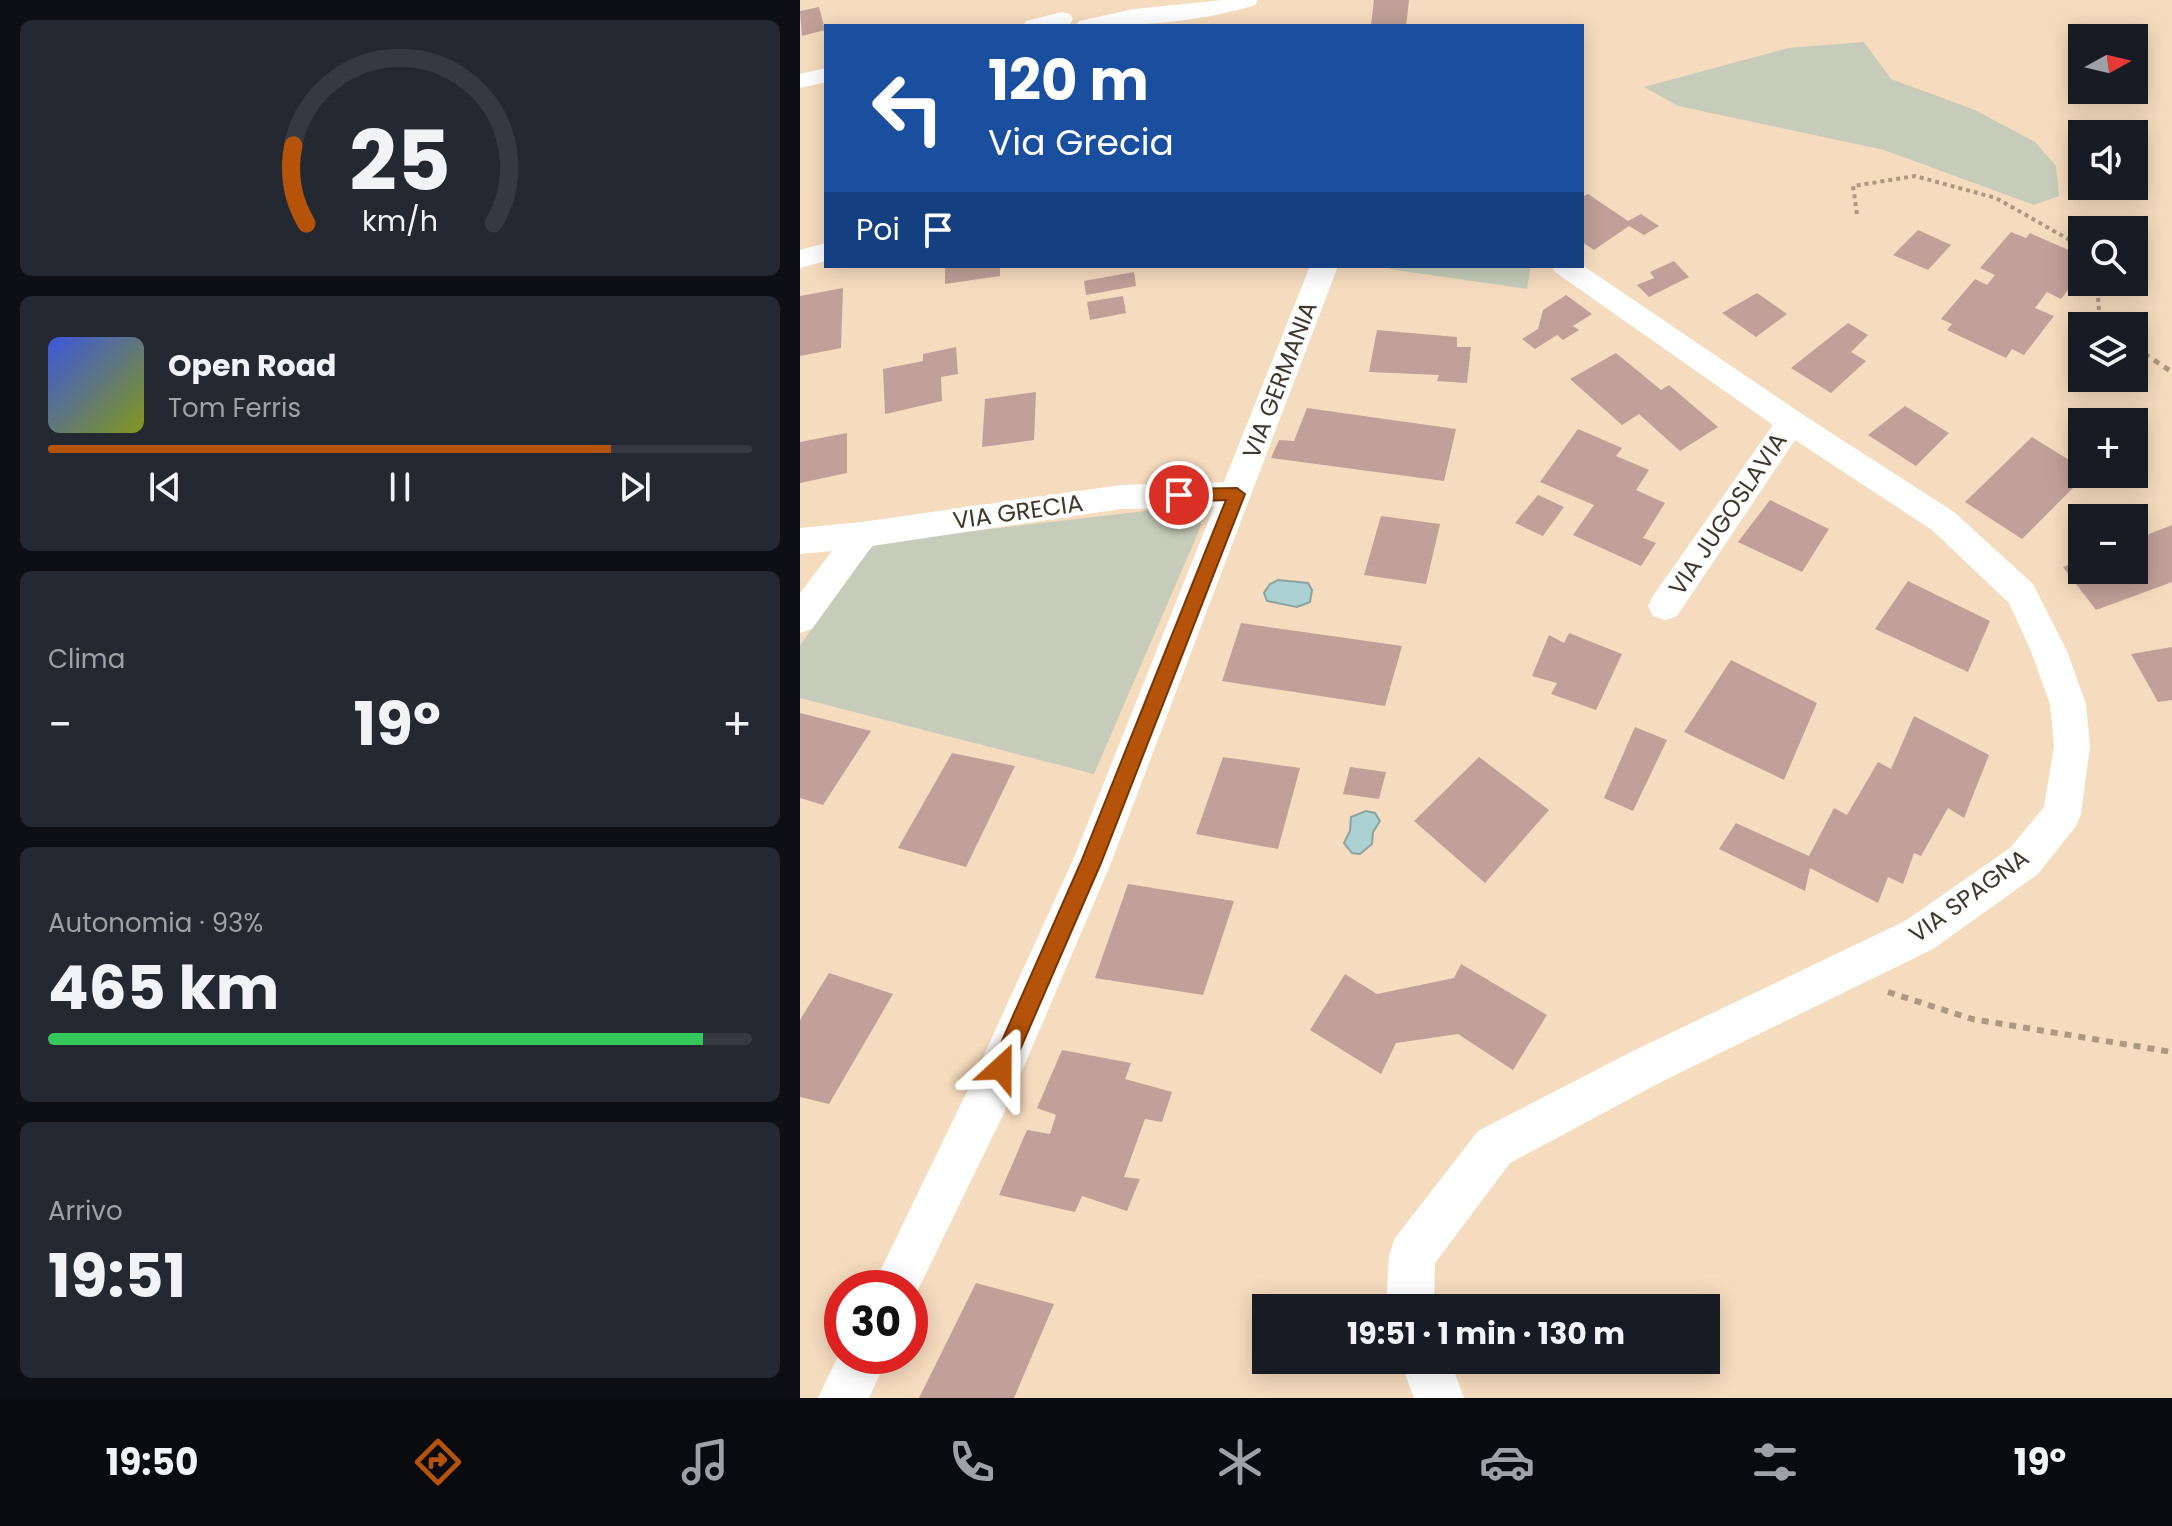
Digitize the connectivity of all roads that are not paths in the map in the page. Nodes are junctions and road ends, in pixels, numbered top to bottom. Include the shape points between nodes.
1 (1247, 0) edge
2 (1063, 15) edge
3 (1039, 24) edge
4 (1096, 24) edge
5 (824, 75) edge
6 (800, 81) edge
7 (824, 253) edge
8 (800, 259) edge
9 (1323, 268) edge
10 (1568, 268) edge
11 (1791, 422) junction
12 (1237, 494) junction
13 (862, 535) junction
14 (800, 541) edge
15 (1665, 606) dead end
16 (800, 619) edge
17 (905, 1270) edge
18 (1411, 1294) edge
19 (855, 1374) edge
20 (1430, 1374) edge
21 (843, 1398) edge
22 (1439, 1398) edge

1 - 4 street
2 - 3 street
5 - 6 street
7 - 8 street
9 - 12 street, VIA GERMANIA
10 - 11 street, VIA SPAGNA
11 - 15 street, VIA JUGOSLAVIA
11 - 18 street, VIA SPAGNA via 1943,521 2021,594 2068,704 2072,746 2062,814 2024,861 1919,935 1494,1147 1412,1255
12 - 13 street, VIA GRECIA via 1121,497
12 - 17 street, VIA GERMANIA via 1091,863
13 - 14 street, VIA GRECIA
13 - 16 street
19 - 21 street
20 - 22 street

